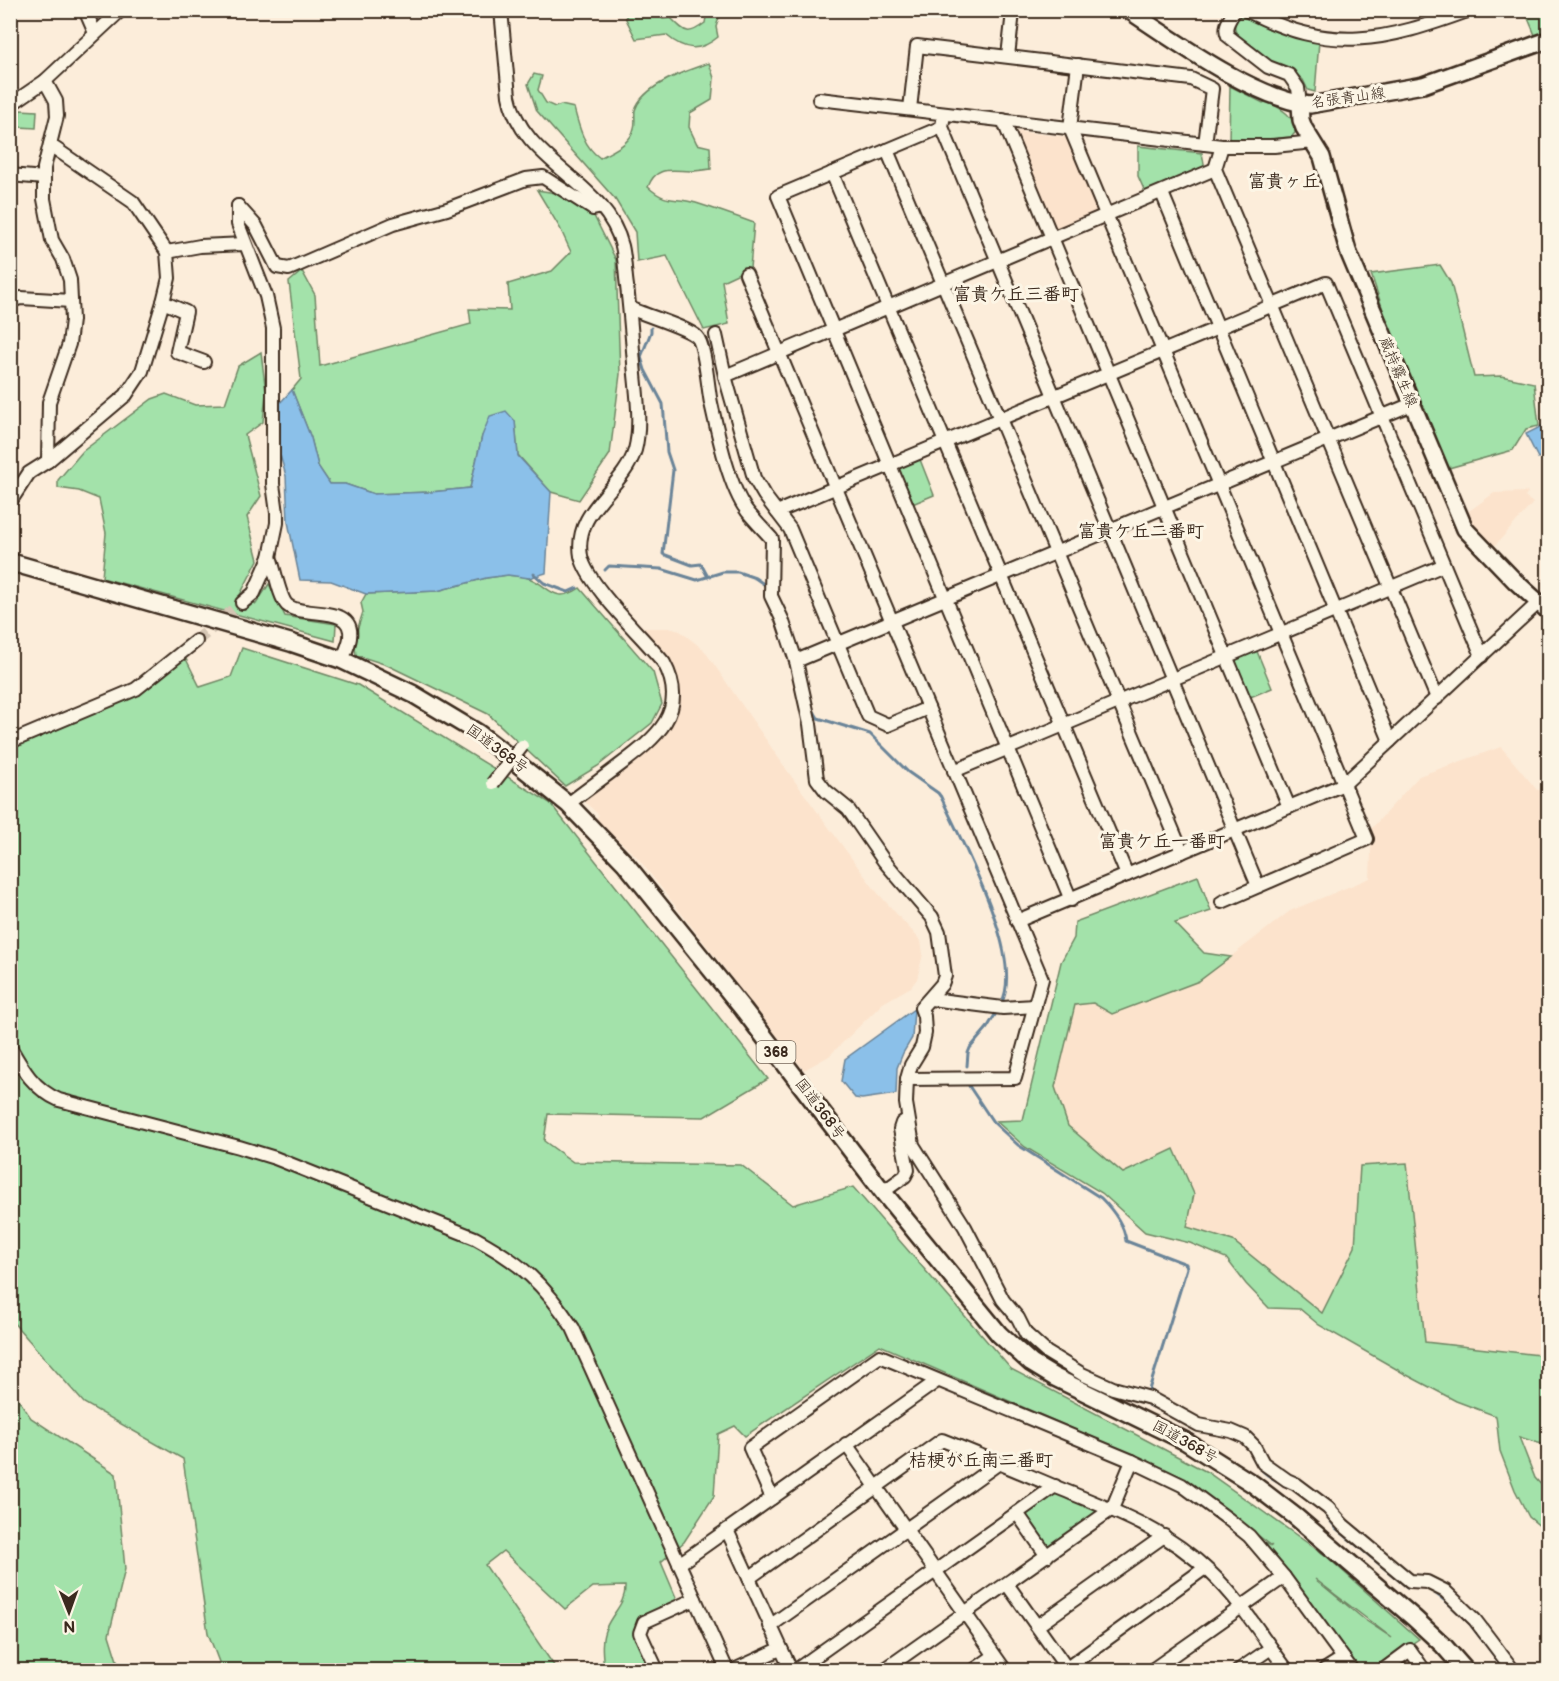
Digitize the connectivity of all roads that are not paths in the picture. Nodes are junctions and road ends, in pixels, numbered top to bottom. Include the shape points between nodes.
1 (85, 10) edge
2 (121, 10) edge
3 (501, 10) edge
4 (1128, 10) edge
5 (1234, 10) edge
6 (1246, 10) edge
7 (1470, 10) edge
8 (1013, 12) edge
9 (95, 33) junction
10 (1548, 40) edge
11 (1008, 56) junction
12 (1078, 65) junction
13 (45, 81) junction
14 (819, 99) dead end
15 (1300, 104) junction
16 (10, 105) edge
17 (910, 109) junction
18 (944, 114) junction
19 (1003, 120) junction
20 (942, 127) junction
21 (1071, 129) junction
22 (1314, 142) junction
23 (1205, 144) junction
24 (50, 145) junction
25 (1222, 146) junction
26 (887, 150) junction
27 (1215, 169) junction
28 (832, 173) junction
29 (10, 175) edge
30 (44, 178) junction
31 (1162, 193) junction
32 (602, 207) junction
33 (1107, 216) junction
34 (1052, 239) junction
35 (244, 244) junction
36 (167, 252) junction
37 (998, 262) junction
38 (746, 274) dead end
39 (944, 284) junction
40 (10, 301) edge
41 (71, 301) junction
42 (163, 302) junction
43 (1272, 304) junction
44 (888, 307) junction
45 (630, 308) junction
46 (1218, 328) junction
47 (834, 331) junction
48 (716, 335) dead end
49 (1162, 350) junction
50 (780, 353) junction
51 (204, 362) dead end
52 (1108, 373) junction
53 (725, 376) junction
54 (1054, 396) junction
55 (1412, 404) junction
56 (1382, 416) junction
57 (1000, 418) junction
58 (1328, 439) junction
59 (945, 442) junction
60 (48, 461) junction
61 (1274, 461) junction
62 (889, 464) junction
63 (1219, 484) junction
64 (836, 488) junction
65 (10, 502) edge
66 (1164, 508) junction
67 (777, 512) junction
68 (1110, 530) junction
69 (1056, 553) junction
70 (270, 557) junction
71 (10, 562) edge
72 (1444, 565) junction
73 (1000, 576) junction
74 (1391, 588) junction
75 (945, 599) junction
76 (242, 603) tunnel mouth
77 (1543, 607) edge
78 (1336, 611) junction
79 (892, 621) junction
80 (1282, 634) junction
81 (196, 641) tunnel mouth
82 (837, 644) junction
83 (1482, 656) junction
84 (1227, 657) junction
85 (800, 659) junction
86 (342, 660) junction
87 (1172, 679) junction
88 (1437, 698) junction
89 (1118, 702) junction
90 (928, 708) junction
91 (1063, 725) junction
92 (1390, 741) junction
93 (10, 742) edge
94 (522, 746) dead end
95 (1008, 749) junction
96 (954, 771) junction
97 (493, 783) dead end
98 (1344, 784) junction
99 (568, 804) junction
100 (1289, 807) junction
101 (1234, 830) junction
102 (1182, 852) junction
103 (1127, 875) junction
104 (1258, 886) junction
105 (1071, 900) junction
106 (1222, 902) dead end
107 (1017, 921) junction
108 (931, 999) junction
109 (1035, 1006) junction
110 (10, 1047) edge
111 (907, 1079) junction
112 (908, 1119) junction
113 (883, 1192) junction
114 (937, 1381) junction
115 (846, 1444) junction
116 (1132, 1461) junction
117 (999, 1463) junction
118 (1055, 1486) junction
119 (876, 1487) junction
120 (772, 1498) junction
121 (1112, 1509) junction
122 (1017, 1513) junction
123 (906, 1529) junction
124 (727, 1530) junction
125 (1164, 1536) junction
126 (1047, 1556) junction
127 (679, 1564) junction
128 (1206, 1568) junction
129 (936, 1572) junction
130 (1284, 1576) junction
131 (749, 1578) junction
132 (1007, 1584) junction
133 (695, 1599) junction
134 (1241, 1607) junction
135 (966, 1613) junction
136 (770, 1626) junction
137 (1037, 1626) junction
138 (1271, 1648) junction
139 (780, 1649) junction
140 (994, 1656) junction
141 (1343, 1658) junction
142 (1067, 1669) edge
143 (657, 1671) edge
144 (727, 1671) edge
145 (734, 1671) edge
146 (791, 1671) edge
147 (796, 1671) edge
148 (884, 1671) edge
149 (974, 1671) edge
150 (1005, 1671) edge
151 (1152, 1671) edge
152 (1239, 1671) edge
153 (1287, 1671) edge
154 (1324, 1671) edge
155 (1352, 1671) edge
156 (1383, 1671) edge
157 (1424, 1671) edge
158 (1466, 1671) edge
159 (1513, 1671) edge

1 - 9 street
2 - 9 street
3 - 32 street via 509,96 516,120 530,139
4 - 15 main road, 名張青山線 via 1252,86
5 - 15 street via 1227,25 1228,36 1268,67 1289,75 1298,88
6 - 7 street via 1304,33 1356,39 1402,33
8 - 11 street
9 - 13 street
10 - 15 main road, 名張青山線 via 1414,87
11 - 12 street
11 - 17 street via 917,46
12 - 21 street
12 - 23 street via 1191,80 1212,89
13 - 16 street
13 - 24 street via 56,101 57,116
14 - 17 street
15 - 22 main road, 蔵持霧生線 via 1301,120
17 - 18 street
18 - 19 street
18 - 20 street
19 - 21 street
19 - 34 street
20 - 26 street
20 - 37 street
21 - 23 street
21 - 33 street
22 - 25 street
22 - 55 main road, 蔵持霧生線 via 1348,251
23 - 25 street
24 - 30 street
24 - 36 street via 133,202
25 - 27 street
26 - 28 street
26 - 39 street
27 - 31 street
27 - 43 street
28 - 44 street
28 - 47 street via 778,196
29 - 30 street
30 - 41 street via 52,240 70,280
31 - 33 street
31 - 46 street
32 - 35 street via 593,209 543,177 526,179 447,210 393,224 289,269 277,267 256,226 238,206
32 - 45 street via 621,242
33 - 34 street
33 - 49 street
34 - 37 street
34 - 52 street
35 - 36 street
35 - 70 street via 263,288 273,328 273,484 277,523
36 - 42 street via 168,278
37 - 39 street
37 - 54 street
38 - 50 street
39 - 44 street
39 - 57 street
40 - 41 street
41 - 60 street via 69,344 49,402
42 - 51 street via 186,312 177,352
42 - 60 street via 142,371 126,395
43 - 46 street
43 - 56 street via 1326,283
43 - 58 street
44 - 47 street
44 - 59 street
45 - 85 street via 698,338 733,480 747,511 772,539 771,590
45 - 99 street via 637,439 628,467 586,519 580,548 595,584 664,663 673,700 666,722 656,736
46 - 49 street
46 - 61 street
47 - 50 street
47 - 62 street
48 - 53 street
49 - 52 street
49 - 63 street
50 - 53 street
50 - 64 street
52 - 54 street
52 - 66 street
53 - 67 street via 754,478
54 - 57 street
54 - 68 street
55 - 56 street
55 - 77 main road, 蔵持霧生線 via 1465,529
56 - 58 street
56 - 72 street
57 - 59 street
57 - 69 street
58 - 61 street
58 - 74 street
59 - 62 street
59 - 73 street
60 - 65 street via 29,473
61 - 63 street
61 - 78 street
62 - 64 street
62 - 75 street
63 - 66 street
63 - 80 street
64 - 67 street
64 - 79 street
66 - 68 street
66 - 84 street
67 - 82 street via 790,529
68 - 69 street
68 - 87 street
69 - 73 street
69 - 89 street
70 - 76 street via 254,592
70 - 86 street via 281,595 289,607 331,614 345,621 350,639
71 - 86 highway, 国道368号 / 368
72 - 74 street
72 - 83 street
73 - 75 street
73 - 91 street
74 - 78 street
74 - 88 street
75 - 79 street
75 - 95 street
77 - 83 street
78 - 80 street
78 - 92 street
79 - 82 street
79 - 90 street
80 - 84 street
80 - 98 street
81 - 93 street via 136,689
82 - 85 street
82 - 90 street via 868,716 888,724
83 - 88 street
84 - 87 street
84 - 100 street
85 - 108 street via 819,783 848,809 884,861 937,924 945,976
86 - 99 highway, 国道368号 / 368 via 413,694 470,728
87 - 89 street
87 - 101 street
88 - 92 street
89 - 91 street
89 - 102 street
90 - 96 street
91 - 95 street
91 - 103 street
92 - 98 street
94 - 97 street, bridge
95 - 96 street
95 - 105 street
96 - 107 street
98 - 100 street
98 - 104 street via 1367,839
99 - 113 highway, 国道368号 / 368 via 625,863 743,1008
100 - 101 street
101 - 102 street
101 - 104 street
102 - 103 street
103 - 105 street
104 - 106 street
105 - 107 street
107 - 109 street via 1042,980
108 - 109 street via 998,1007
108 - 111 street via 921,1008 925,1032
109 - 111 street via 1015,1078
110 - 127 street via 33,1083 58,1100 291,1164 475,1238 515,1261 547,1292 573,1328
111 - 112 street
112 - 113 street via 900,1129 908,1170
112 - 159 street via 917,1151 1026,1334 1046,1352 1082,1374 1146,1397 1199,1425 1245,1437 1263,1463 1328,1508 1350,1532 1410,1581 1426,1582 1445,1591 1475,1620
113 - 158 highway, 国道368号 / 368 via 982,1315 1031,1363 1075,1389 1185,1441 1253,1484 1414,1618
114 - 115 street
114 - 116 street
114 - 120 street via 880,1356 768,1434 750,1448
115 - 119 street
115 - 120 street
116 - 121 street
116 - 130 street via 1182,1485 1228,1518
117 - 118 street
117 - 119 street via 942,1440
117 - 123 street
118 - 121 street
118 - 122 street
119 - 123 street
119 - 131 street
120 - 124 street
121 - 125 street
121 - 126 street
122 - 126 street
122 - 129 street
123 - 129 street
123 - 136 street
124 - 127 street
124 - 131 street
125 - 128 street
125 - 137 street
126 - 132 street
127 - 133 street
128 - 134 street
128 - 142 street
129 - 135 street
129 - 147 street
130 - 134 street
130 - 141 street
131 - 136 street
132 - 135 street
132 - 137 street
133 - 143 street via 644,1622 640,1633
133 - 144 street
134 - 138 street
134 - 151 street
135 - 140 street
135 - 148 street
136 - 139 street
137 - 142 street
138 - 152 street
138 - 153 street
139 - 145 street
139 - 146 street
140 - 149 street
140 - 150 street
141 - 154 street
141 - 155 street
156 - 157 street via 1410,1650

